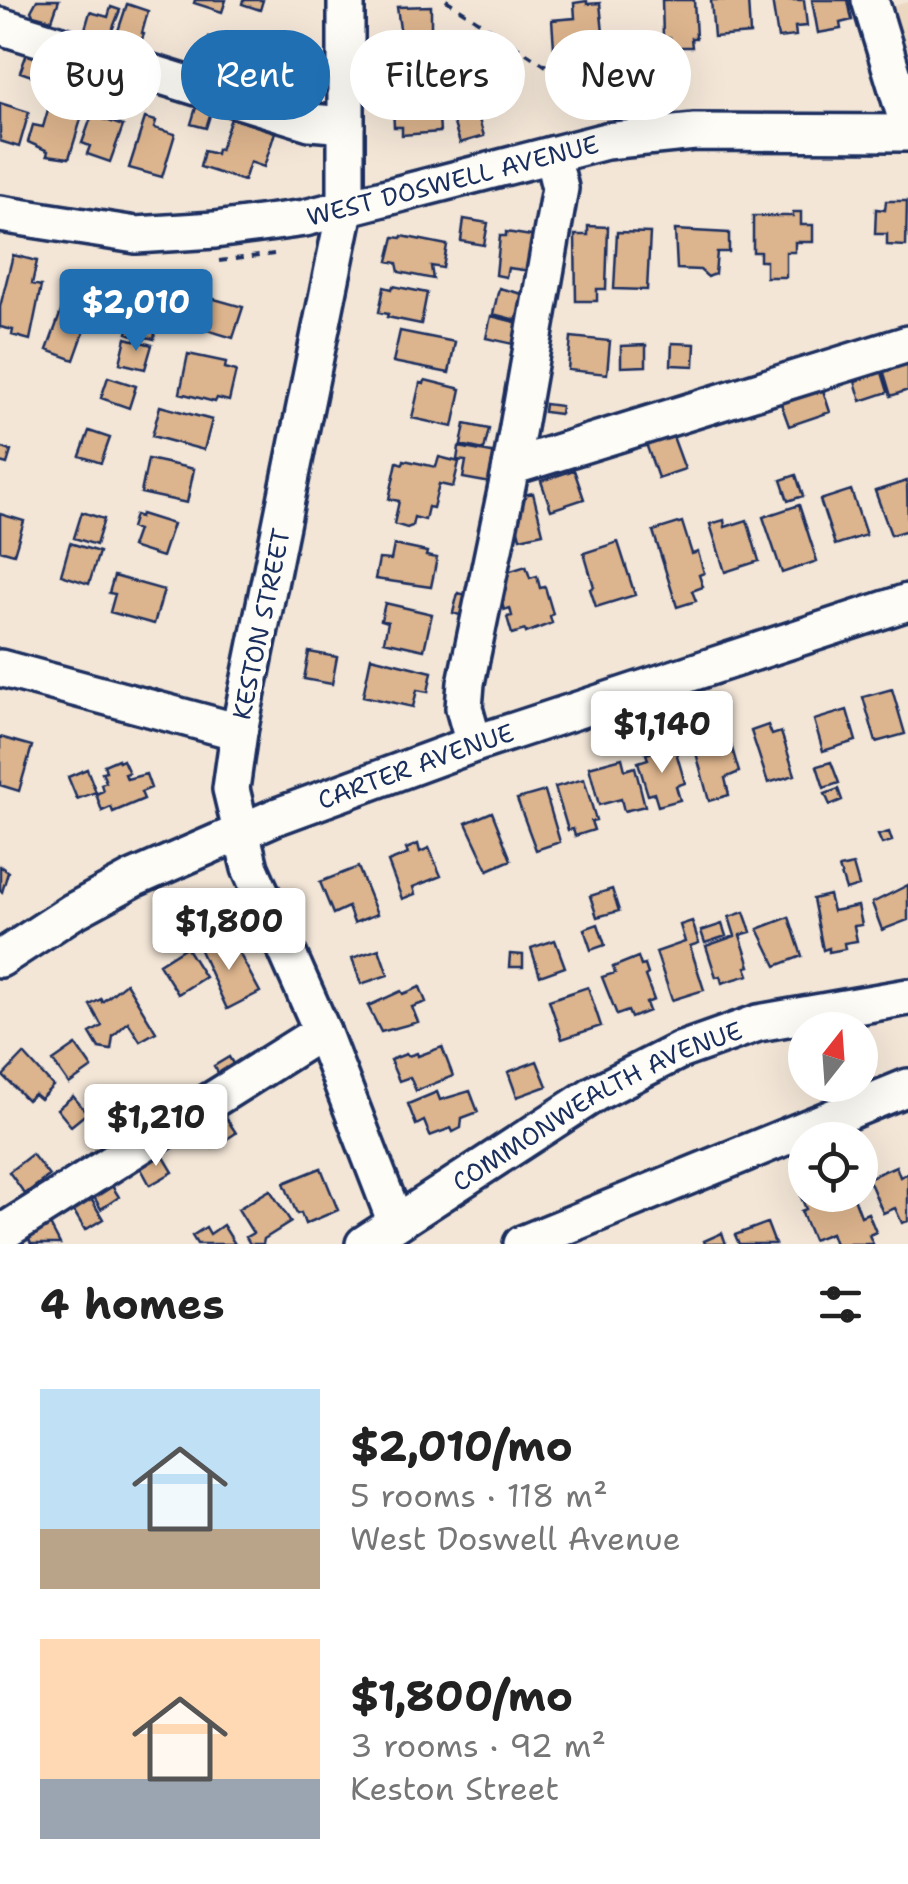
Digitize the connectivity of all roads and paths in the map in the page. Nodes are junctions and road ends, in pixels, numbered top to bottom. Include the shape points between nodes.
1 (346, 0) edge
2 (446, 0) edge
3 (870, 0) edge
4 (0, 26) edge
5 (346, 124) junction
6 (908, 125) edge
7 (908, 133) edge
8 (652, 134) junction
9 (552, 155) junction
10 (346, 205) junction
11 (0, 214) edge
12 (908, 344) edge
13 (512, 467) junction
14 (908, 602) edge
15 (0, 668) edge
16 (239, 732) junction
17 (474, 744) junction
18 (240, 834) junction
19 (0, 958) edge
20 (908, 997) edge
21 (322, 1031) junction
22 (908, 1087) edge
23 (396, 1223) junction
24 (0, 1234) edge
25 (364, 1244) edge
26 (522, 1244) edge

1 - 5 street, KESTON STREET
2 - 8 path
3 - 6 street
4 - 5 street via 310,122
5 - 10 street, KESTON STREET
7 - 8 street, WEST DOSWELL AVENUE
8 - 9 street, WEST DOSWELL AVENUE
9 - 10 street, WEST DOSWELL AVENUE
9 - 13 street via 560,188
10 - 11 street, WEST DOSWELL AVENUE via 305,218 136,235
10 - 16 street, KESTON STREET
12 - 13 street
13 - 17 street via 466,683 464,708
14 - 17 street, CARTER AVENUE
15 - 16 street
16 - 18 street, KESTON STREET via 231,789
17 - 18 street, CARTER AVENUE
18 - 19 street, CARTER AVENUE via 134,879
18 - 21 street, KESTON STREET
20 - 23 street, COMMONWEALTH AVENUE via 758,1024 679,1052 594,1094
21 - 23 street, KESTON STREET
21 - 24 street
22 - 26 street
23 - 25 street, COMMONWEALTH AVENUE

